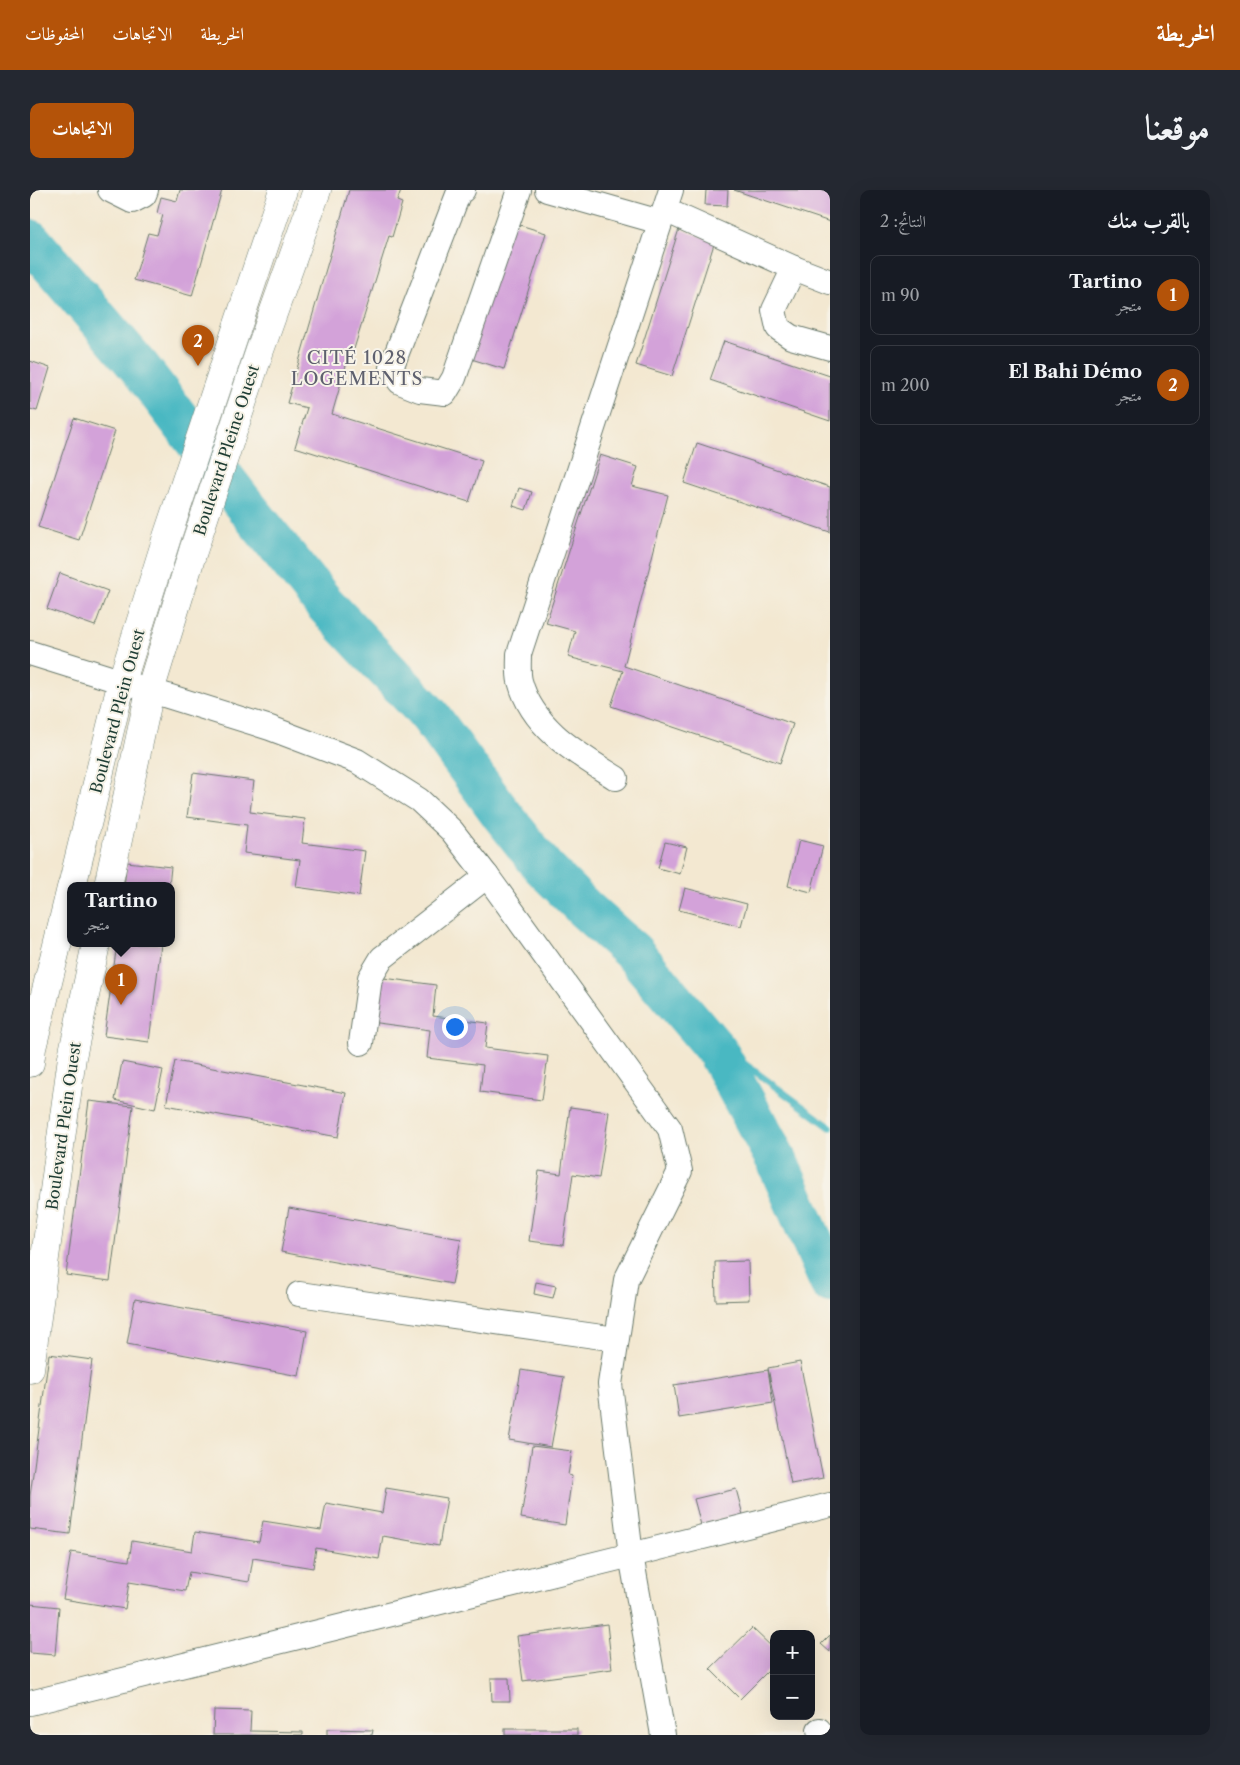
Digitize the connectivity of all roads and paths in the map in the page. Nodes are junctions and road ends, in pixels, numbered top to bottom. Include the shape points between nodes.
1 (110, 190) edge
2 (146, 190) edge
3 (283, 190) edge
4 (318, 190) edge
5 (463, 190) edge
6 (520, 190) edge
7 (546, 190) edge
8 (666, 207) edge
9 (794, 268) junction
10 (830, 282) edge
11 (830, 348) edge
12 (167, 537) joint
13 (193, 551) joint
14 (30, 653) edge
15 (122, 682) junction
16 (150, 691) junction
17 (616, 778) dead end
18 (487, 876) junction
19 (72, 882) edge
20 (109, 882) edge
21 (67, 904) edge
22 (95, 947) edge
23 (361, 1043) dead end
24 (31, 1053) edge
25 (299, 1294) dead end
26 (616, 1339) junction
27 (30, 1369) edge
28 (830, 1505) edge
29 (632, 1555) junction
30 (30, 1702) edge
31 (663, 1735) edge

1 - 2 street via 132,201 144,195
3 - 12 main road, Boulevard Pleine Ouest
4 - 13 main road, Boulevard Pleine Ouest
5 - 6 street via 459,192 392,368 400,382 420,390 445,393 454,378
7 - 8 street
8 - 9 street
8 - 17 street via 519,654 520,680 531,708 561,742
9 - 10 street
9 - 11 street via 774,310 778,328 791,337
12 - 15 main road, Boulevard Plein Ouest
13 - 16 main road, Boulevard Plein Ouest
14 - 15 street
15 - 16 street
15 - 19 main road, Boulevard Plein Ouest
16 - 18 street via 270,728 357,761 420,800 452,831
16 - 20 main road, Boulevard Plein Ouest
18 - 23 street via 382,958 370,978
18 - 26 street via 670,1129 680,1172 626,1280
21 - 24 main road, Boulevard Plein Ouest
22 - 27 main road, Boulevard Plein Ouest via 72,1057
25 - 26 street
26 - 29 street via 610,1384
28 - 29 street
29 - 30 street
29 - 31 street

